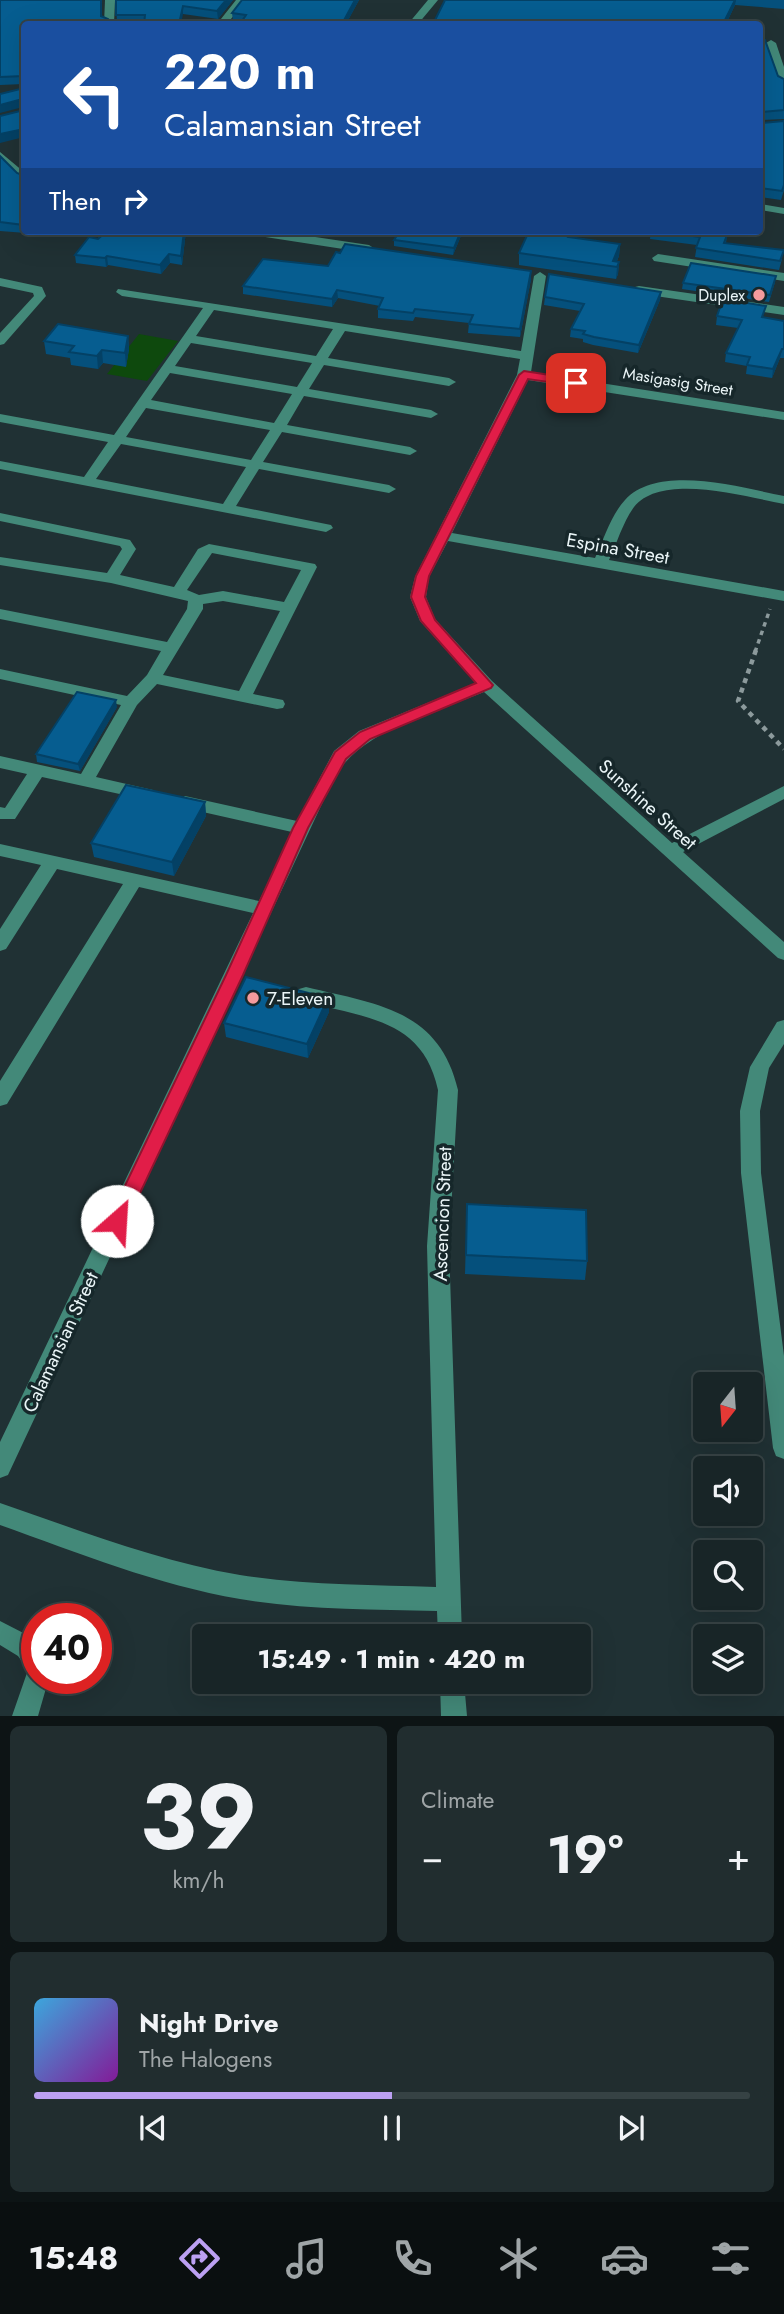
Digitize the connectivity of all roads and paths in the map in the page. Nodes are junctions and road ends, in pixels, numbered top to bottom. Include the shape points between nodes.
1 (110, 0) edge
2 (241, 0) edge
3 (433, 0) edge
4 (108, 21) edge
5 (224, 21) edge
6 (416, 21) edge
7 (765, 42) edge
8 (784, 43) edge
9 (784, 83) edge
10 (0, 155) edge
11 (6, 167) edge
12 (21, 176) edge
13 (763, 208) edge
14 (784, 211) edge
15 (278, 235) edge
16 (389, 252) edge
17 (658, 258) dead end
18 (540, 276) dead end
19 (784, 277) edge
20 (0, 282) edge
21 (620, 287) edge
22 (122, 292) dead end
23 (784, 296) edge
24 (211, 306) junction
25 (782, 311) edge
26 (341, 327) junction
27 (188, 339) junction
28 (0, 341) edge
29 (528, 356) junction
30 (320, 360) junction
31 (167, 369) junction
32 (524, 375) junction
33 (449, 382) dead end
34 (300, 391) junction
35 (142, 404) junction
36 (431, 414) dead end
37 (784, 416) edge
38 (0, 418) edge
39 (278, 427) junction
40 (117, 439) junction
41 (410, 451) dead end
42 (255, 464) junction
43 (0, 465) edge
44 (87, 482) junction
45 (388, 489) dead end
46 (784, 500) edge
47 (227, 509) junction
48 (0, 517) edge
49 (326, 528) dead end
50 (445, 536) junction
51 (0, 561) edge
52 (599, 565) junction
53 (111, 578) junction
54 (178, 592) junction
55 (779, 596) edge
56 (196, 600) junction
57 (290, 608) junction
58 (0, 614) edge
59 (170, 648) junction
60 (0, 674) edge
61 (153, 678) junction
62 (486, 685) junction
63 (244, 696) junction
64 (131, 702) junction
65 (277, 704) dead end
66 (784, 749) edge
67 (0, 762) edge
68 (38, 769) junction
69 (86, 780) junction
70 (784, 792) edge
71 (0, 813) edge
72 (301, 828) junction
73 (0, 850) edge
74 (669, 852) junction
75 (52, 862) junction
76 (134, 880) junction
77 (265, 909) junction
78 (0, 944) edge
79 (784, 953) edge
80 (286, 989) edge
81 (784, 1027) edge
82 (0, 1098) edge
83 (784, 1448) edge
84 (0, 1467) edge
85 (0, 1514) edge
86 (449, 1599) junction
87 (450, 1624) edge
88 (0, 1633) edge
89 (21, 1643) edge
90 (32, 1694) edge
91 (453, 1694) edge
92 (25, 1716) edge
93 (454, 1716) edge

1 - 4 street
2 - 5 street
3 - 6 street
7 - 8 street
7 - 9 street
10 - 11 street
11 - 12 street
13 - 14 street
15 - 16 street
17 - 19 street
18 - 29 street
20 - 28 street via 38,290 40,296
21 - 25 street
22 - 24 street
23 - 25 street
24 - 26 street
24 - 27 street
26 - 29 street
26 - 30 street
27 - 30 street
27 - 31 street
29 - 32 street
30 - 33 street
30 - 34 street
31 - 34 street
31 - 35 street
32 - 37 street, Masigasig Street
32 - 50 street
34 - 36 street
34 - 39 street
35 - 39 street
35 - 40 street
38 - 40 street
39 - 41 street
39 - 42 street
40 - 42 street
40 - 44 street
42 - 45 street
42 - 47 street
43 - 44 street
44 - 47 street
46 - 52 street via 694,485 652,489 632,501
47 - 49 street
48 - 53 street via 124,543 129,549
50 - 52 street, Espina Street
50 - 62 street via 422,576 418,597 428,621
51 - 53 street
52 - 55 street, Espina Street
53 - 54 street
54 - 56 street
54 - 57 street via 204,552 217,548 310,567
55 - 66 path via 738,701
56 - 57 street via 223,596
56 - 59 street
57 - 63 street
58 - 59 street
59 - 61 street
60 - 64 street
61 - 63 street
61 - 64 street
62 - 72 street, Calamansian Street via 365,735 340,755
62 - 74 street, Sunshine Street
63 - 65 street
64 - 69 street
67 - 68 street
68 - 69 street
68 - 71 street via 9,815
69 - 72 street
70 - 74 street
72 - 77 street, Calamansian Street
73 - 75 street
74 - 79 street, Sunshine Street
75 - 76 street
75 - 78 street
76 - 77 street
76 - 82 street
77 - 84 street, Calamansian Street via 241,977
80 - 86 street, Ascencion Street via 389,1016 425,1040 447,1073 438,1247
81 - 83 street via 760,1067 750,1111 751,1173
85 - 86 street via 166,1569 239,1587 316,1595
86 - 87 street, Ascencion Street
88 - 89 street
90 - 92 street
91 - 93 street

